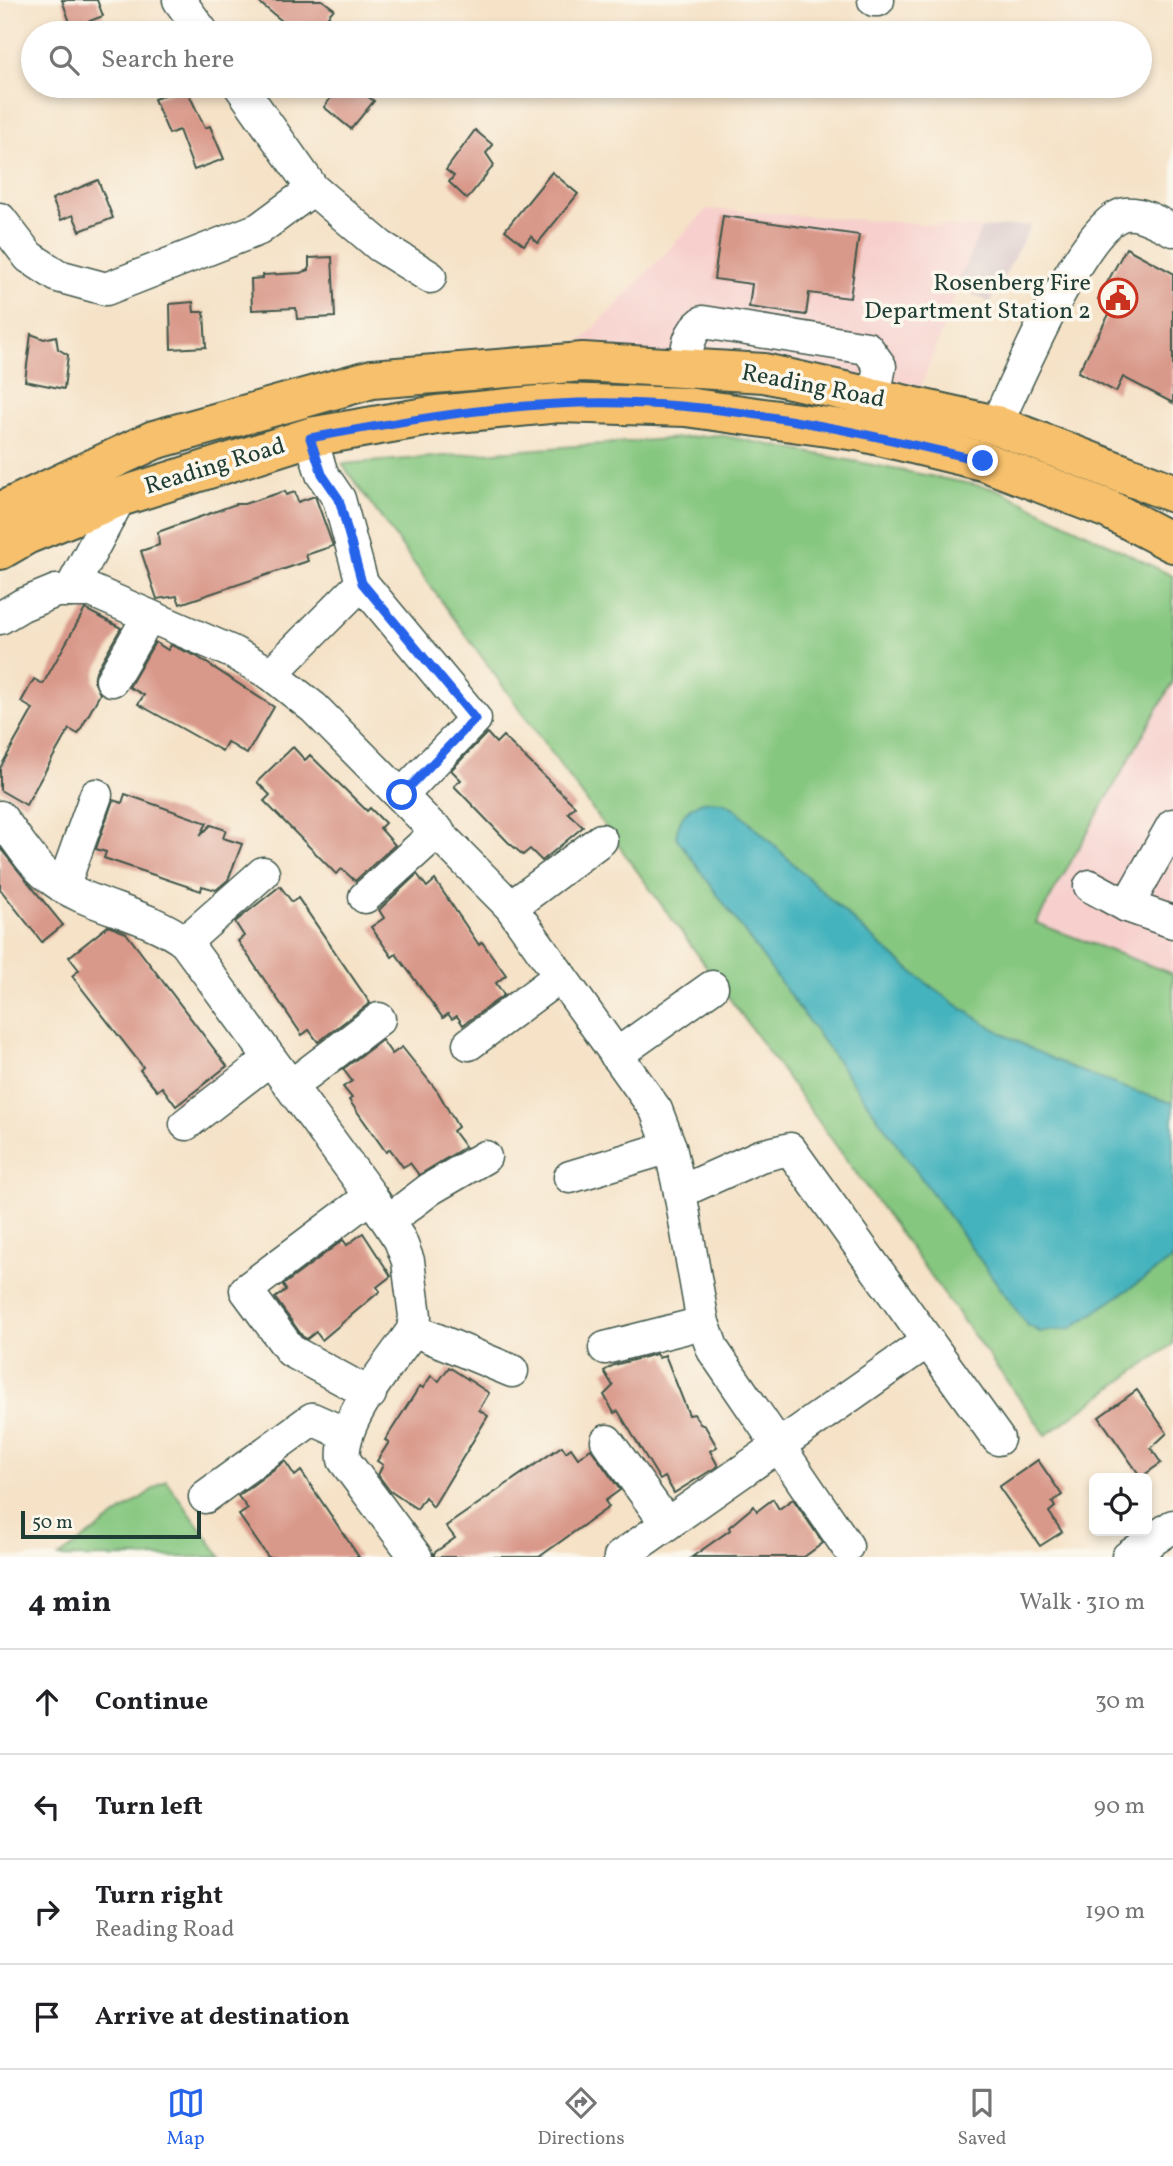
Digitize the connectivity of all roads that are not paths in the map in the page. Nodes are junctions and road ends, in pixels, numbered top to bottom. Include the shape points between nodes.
1 (179, 0) edge
2 (194, 21) edge
3 (248, 98) edge
4 (313, 190) junction
5 (0, 219) edge
6 (1173, 230) edge
7 (430, 277) dead end
8 (866, 396) junction
9 (996, 425) junction
10 (848, 430) junction
11 (310, 438) junction
12 (1173, 493) edge
13 (120, 497) junction
14 (0, 512) edge
15 (1173, 543) edge
16 (0, 550) edge
17 (362, 583) junction
18 (70, 591) junction
19 (149, 616) junction
20 (0, 618) edge
21 (271, 674) junction
22 (112, 680) dead end
23 (96, 795) dead end
24 (402, 795) junction
25 (0, 817) edge
26 (1173, 825) edge
27 (438, 831) junction
28 (601, 840) dead end
29 (263, 873) dead end
30 (1090, 886) dead end
31 (63, 887) junction
32 (365, 897) dead end
33 (1128, 906) junction
34 (511, 907) junction
35 (1173, 922) edge
36 (185, 942) junction
37 (560, 976) junction
38 (712, 987) dead end
39 (379, 1019) dead end
40 (469, 1044) dead end
41 (616, 1055) junction
42 (270, 1059) junction
43 (291, 1086) junction
44 (186, 1124) dead end
45 (670, 1147) junction
46 (485, 1157) dead end
47 (570, 1177) dead end
48 (680, 1192) junction
49 (380, 1208) junction
50 (703, 1323) junction
51 (413, 1330) junction
52 (928, 1341) junction
53 (605, 1348) dead end
54 (512, 1371) dead end
55 (370, 1394) junction
56 (346, 1434) junction
57 (998, 1440) dead end
58 (607, 1441) dead end
59 (779, 1446) junction
60 (205, 1497) dead end
61 (667, 1524) junction
62 (1173, 1526) edge
63 (847, 1546) dead end
64 (629, 1554) edge
65 (416, 1557) edge
66 (1128, 1557) edge

1 - 2 street
3 - 4 street
4 - 5 street via 259,229 106,289 58,276 29,257
4 - 7 street via 380,246
6 - 9 street via 1137,214 1118,216 1089,246 1041,328
8 - 9 main road, Reading Road
8 - 10 street
8 - 14 main road, Reading Road via 764,373 583,362 372,379 154,440
9 - 12 main road, Reading Road
10 - 11 main road, Reading Road via 686,407 559,404 437,415
10 - 15 main road, Reading Road via 983,461 1108,509
11 - 13 main road, Reading Road
11 - 17 street via 322,474 339,499
13 - 16 main road, Reading Road
13 - 18 street
17 - 21 street
17 - 24 street via 475,719
18 - 19 street via 92,591
18 - 20 street via 22,605
19 - 21 street
19 - 22 street
21 - 24 street via 314,708
23 - 31 street
24 - 27 street
25 - 31 street via 46,875
26 - 33 street
27 - 32 street
27 - 34 street
28 - 34 street
29 - 36 street
30 - 33 street
31 - 36 street via 169,930
33 - 35 street
34 - 37 street
36 - 42 street
37 - 40 street
37 - 41 street
38 - 41 street
39 - 43 street
41 - 45 street via 656,1111
42 - 43 street
42 - 44 street
43 - 49 street
45 - 47 street
45 - 48 street
46 - 49 street via 430,1189
48 - 50 street
48 - 52 street via 760,1156 790,1149
49 - 51 street via 408,1261
49 - 55 street via 246,1290 291,1351
50 - 53 street
50 - 59 street via 713,1350
51 - 54 street
51 - 55 street
52 - 57 street
52 - 59 street
55 - 56 street
56 - 60 street via 312,1419
56 - 65 street via 344,1461
58 - 61 street
59 - 61 street
59 - 63 street
61 - 64 street
62 - 66 street

